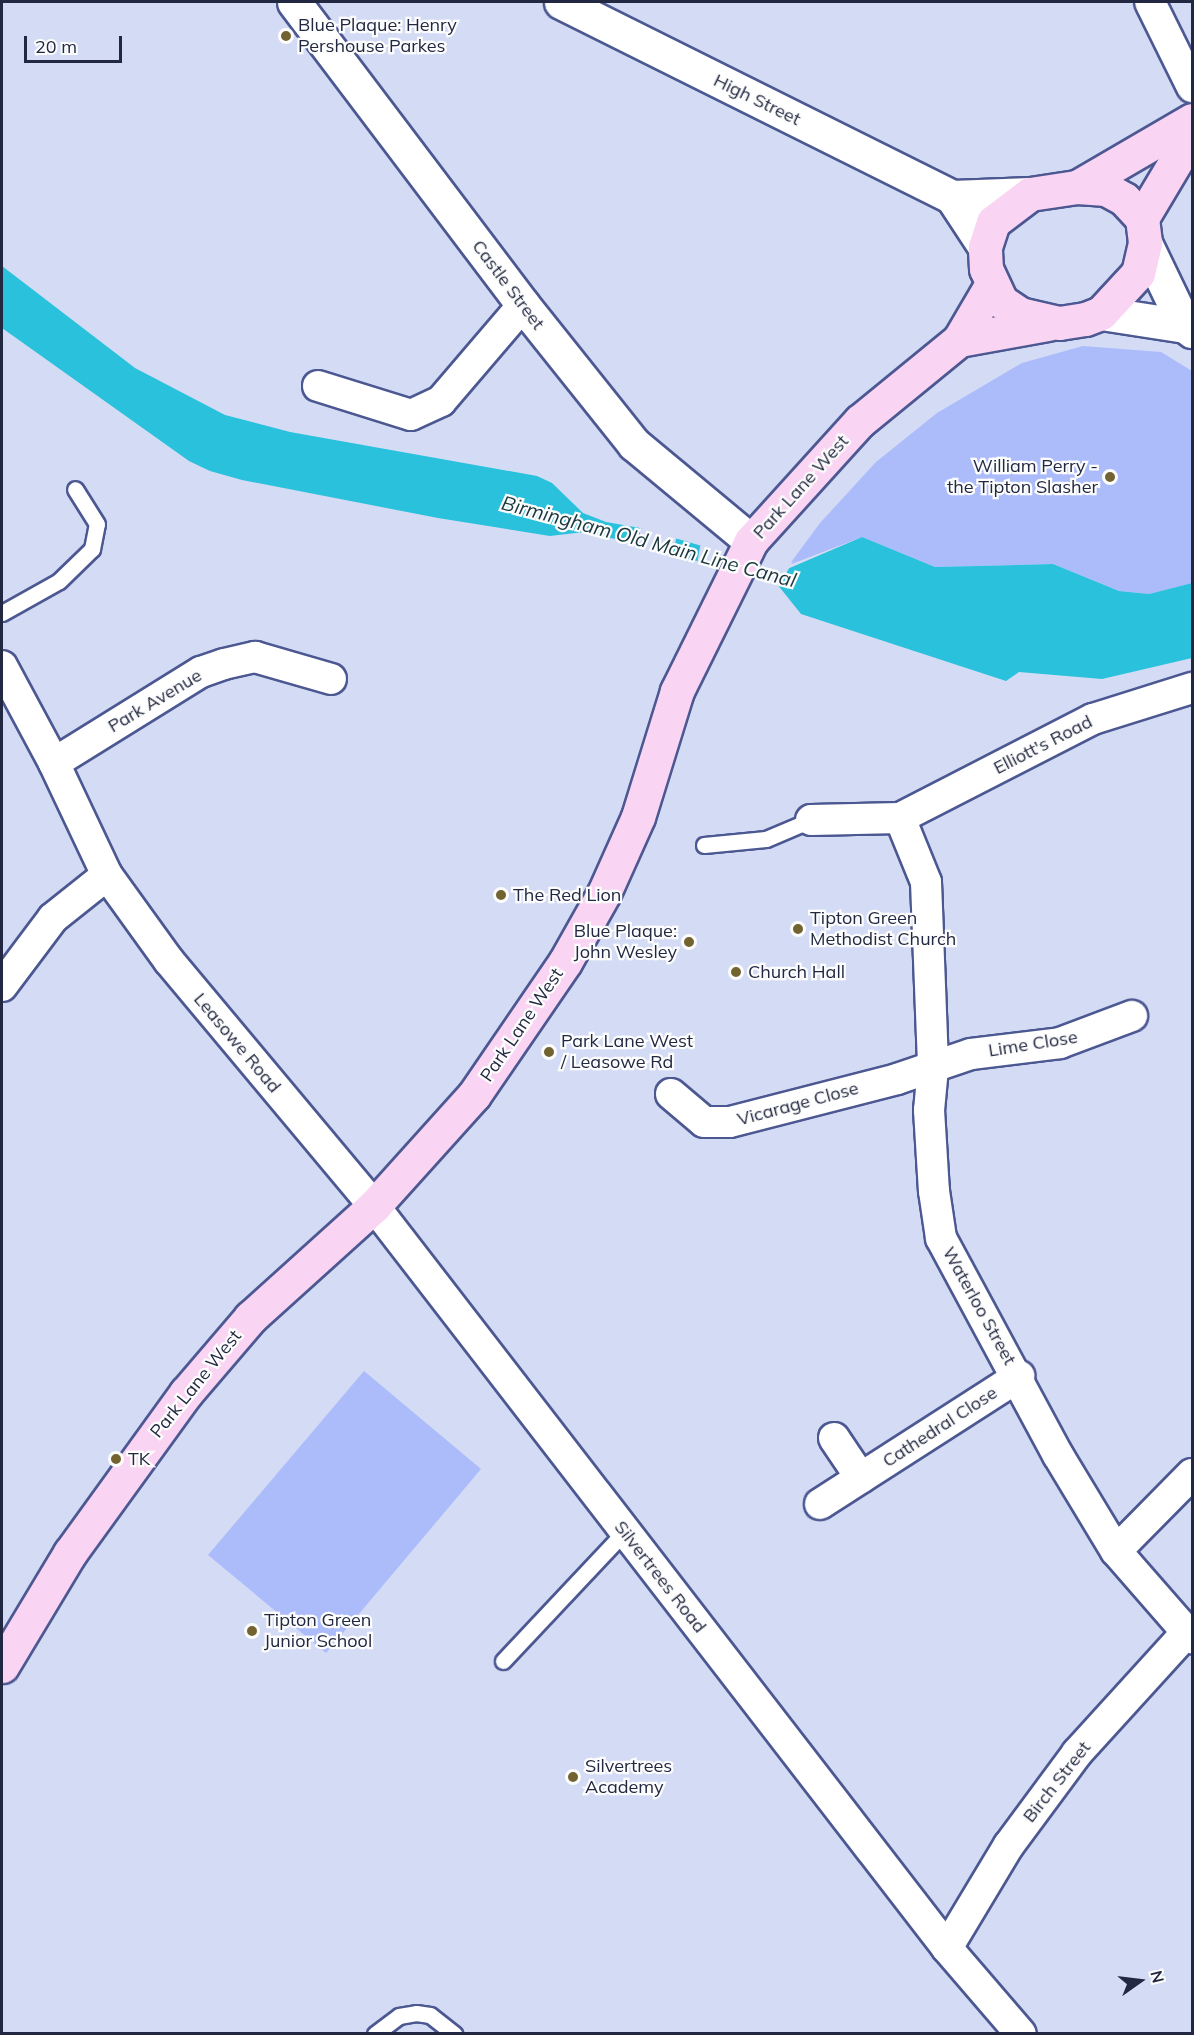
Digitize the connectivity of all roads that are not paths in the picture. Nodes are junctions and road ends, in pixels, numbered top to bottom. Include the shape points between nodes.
1 (295, 2) edge
2 (1150, 2) edge
3 (575, 5) edge
4 (1192, 87) edge
5 (1192, 120) edge
6 (1192, 134) edge
7 (1077, 187) junction
8 (1030, 194) junction
9 (952, 197) junction
10 (1144, 230) junction
11 (985, 246) junction
12 (992, 284) junction
13 (523, 305) junction
14 (1101, 313) junction
15 (1059, 322) junction
16 (1189, 328) edge
17 (959, 340) junction
18 (318, 386) dead end
19 (75, 489) dead end
20 (751, 541) junction
21 (2, 614) edge
22 (2, 666) edge
23 (331, 679) dead end
24 (1192, 688) edge
25 (54, 763) junction
26 (900, 818) junction
27 (811, 820) joint
28 (704, 845) dead end
29 (107, 875) junction
30 (2, 986) edge
31 (1132, 1016) dead end
32 (933, 1068) junction
33 (670, 1094) dead end
34 (374, 1206) junction
35 (1018, 1376) junction
36 (834, 1438) dead end
37 (1192, 1474) edge
38 (861, 1478) junction
39 (820, 1504) dead end
40 (625, 1531) junction
41 (1116, 1551) junction
42 (1190, 1635) edge
43 (503, 1661) dead end
44 (2, 1666) edge
45 (947, 1948) junction
46 (375, 2034) edge
47 (454, 2034) edge
48 (1021, 2034) edge

1 - 13 main road, Castle Street
2 - 4 street
3 - 9 main road, High Street
5 - 7 main road
6 - 10 main road
7 - 8 main road
7 - 10 main road via 1106,189 1124,199
8 - 9 main road, High Street
8 - 11 main road via 993,222
9 - 11 main road, High Street
10 - 14 main road via 1135,279
10 - 16 main road
11 - 12 main road
12 - 15 main road via 1001,301 1020,314
12 - 17 main road, Park Lane West
13 - 18 street via 441,401 411,415
13 - 20 main road, Castle Street via 634,444
14 - 15 main road
14 - 16 main road
15 - 17 main road, Park Lane West
17 - 20 main road, Park Lane West via 860,421
19 - 21 lane via 97,524 92,549 59,581
20 - 34 main road, Park Lane West via 677,692 638,817 565,962 474,1095
22 - 25 street, Leasowe Road
23 - 25 street, Park Avenue via 255,657 224,664 201,672
24 - 26 street, Elliott's Road via 1093,719
25 - 29 street, Leasowe Road
26 - 27 street
26 - 32 street, Waterloo Street via 926,882
27 - 28 lane via 766,839
29 - 30 street via 53,918
29 - 34 street, Leasowe Road via 169,961
31 - 32 street, Lime Close via 1060,1043 971,1054
32 - 33 street, Vicarage Close via 730,1122 704,1122
32 - 35 street, Waterloo Street via 929,1110 933,1191 941,1238
34 - 40 street, Silvertrees Road
34 - 44 main road, Park Lane West via 250,1318 186,1393 70,1553
35 - 38 street, Cathedral Close
35 - 41 street, Waterloo Street via 1058,1455
36 - 38 street
37 - 41 street
38 - 39 street, Cathedral Close
40 - 43 lane
40 - 45 street, Silvertrees Road
41 - 42 street, Waterloo Street
42 - 45 street, Birch Street via 1077,1753 1009,1845
45 - 48 street, Silvertrees Road
46 - 47 lane via 399,2016 416,2013 430,2015

